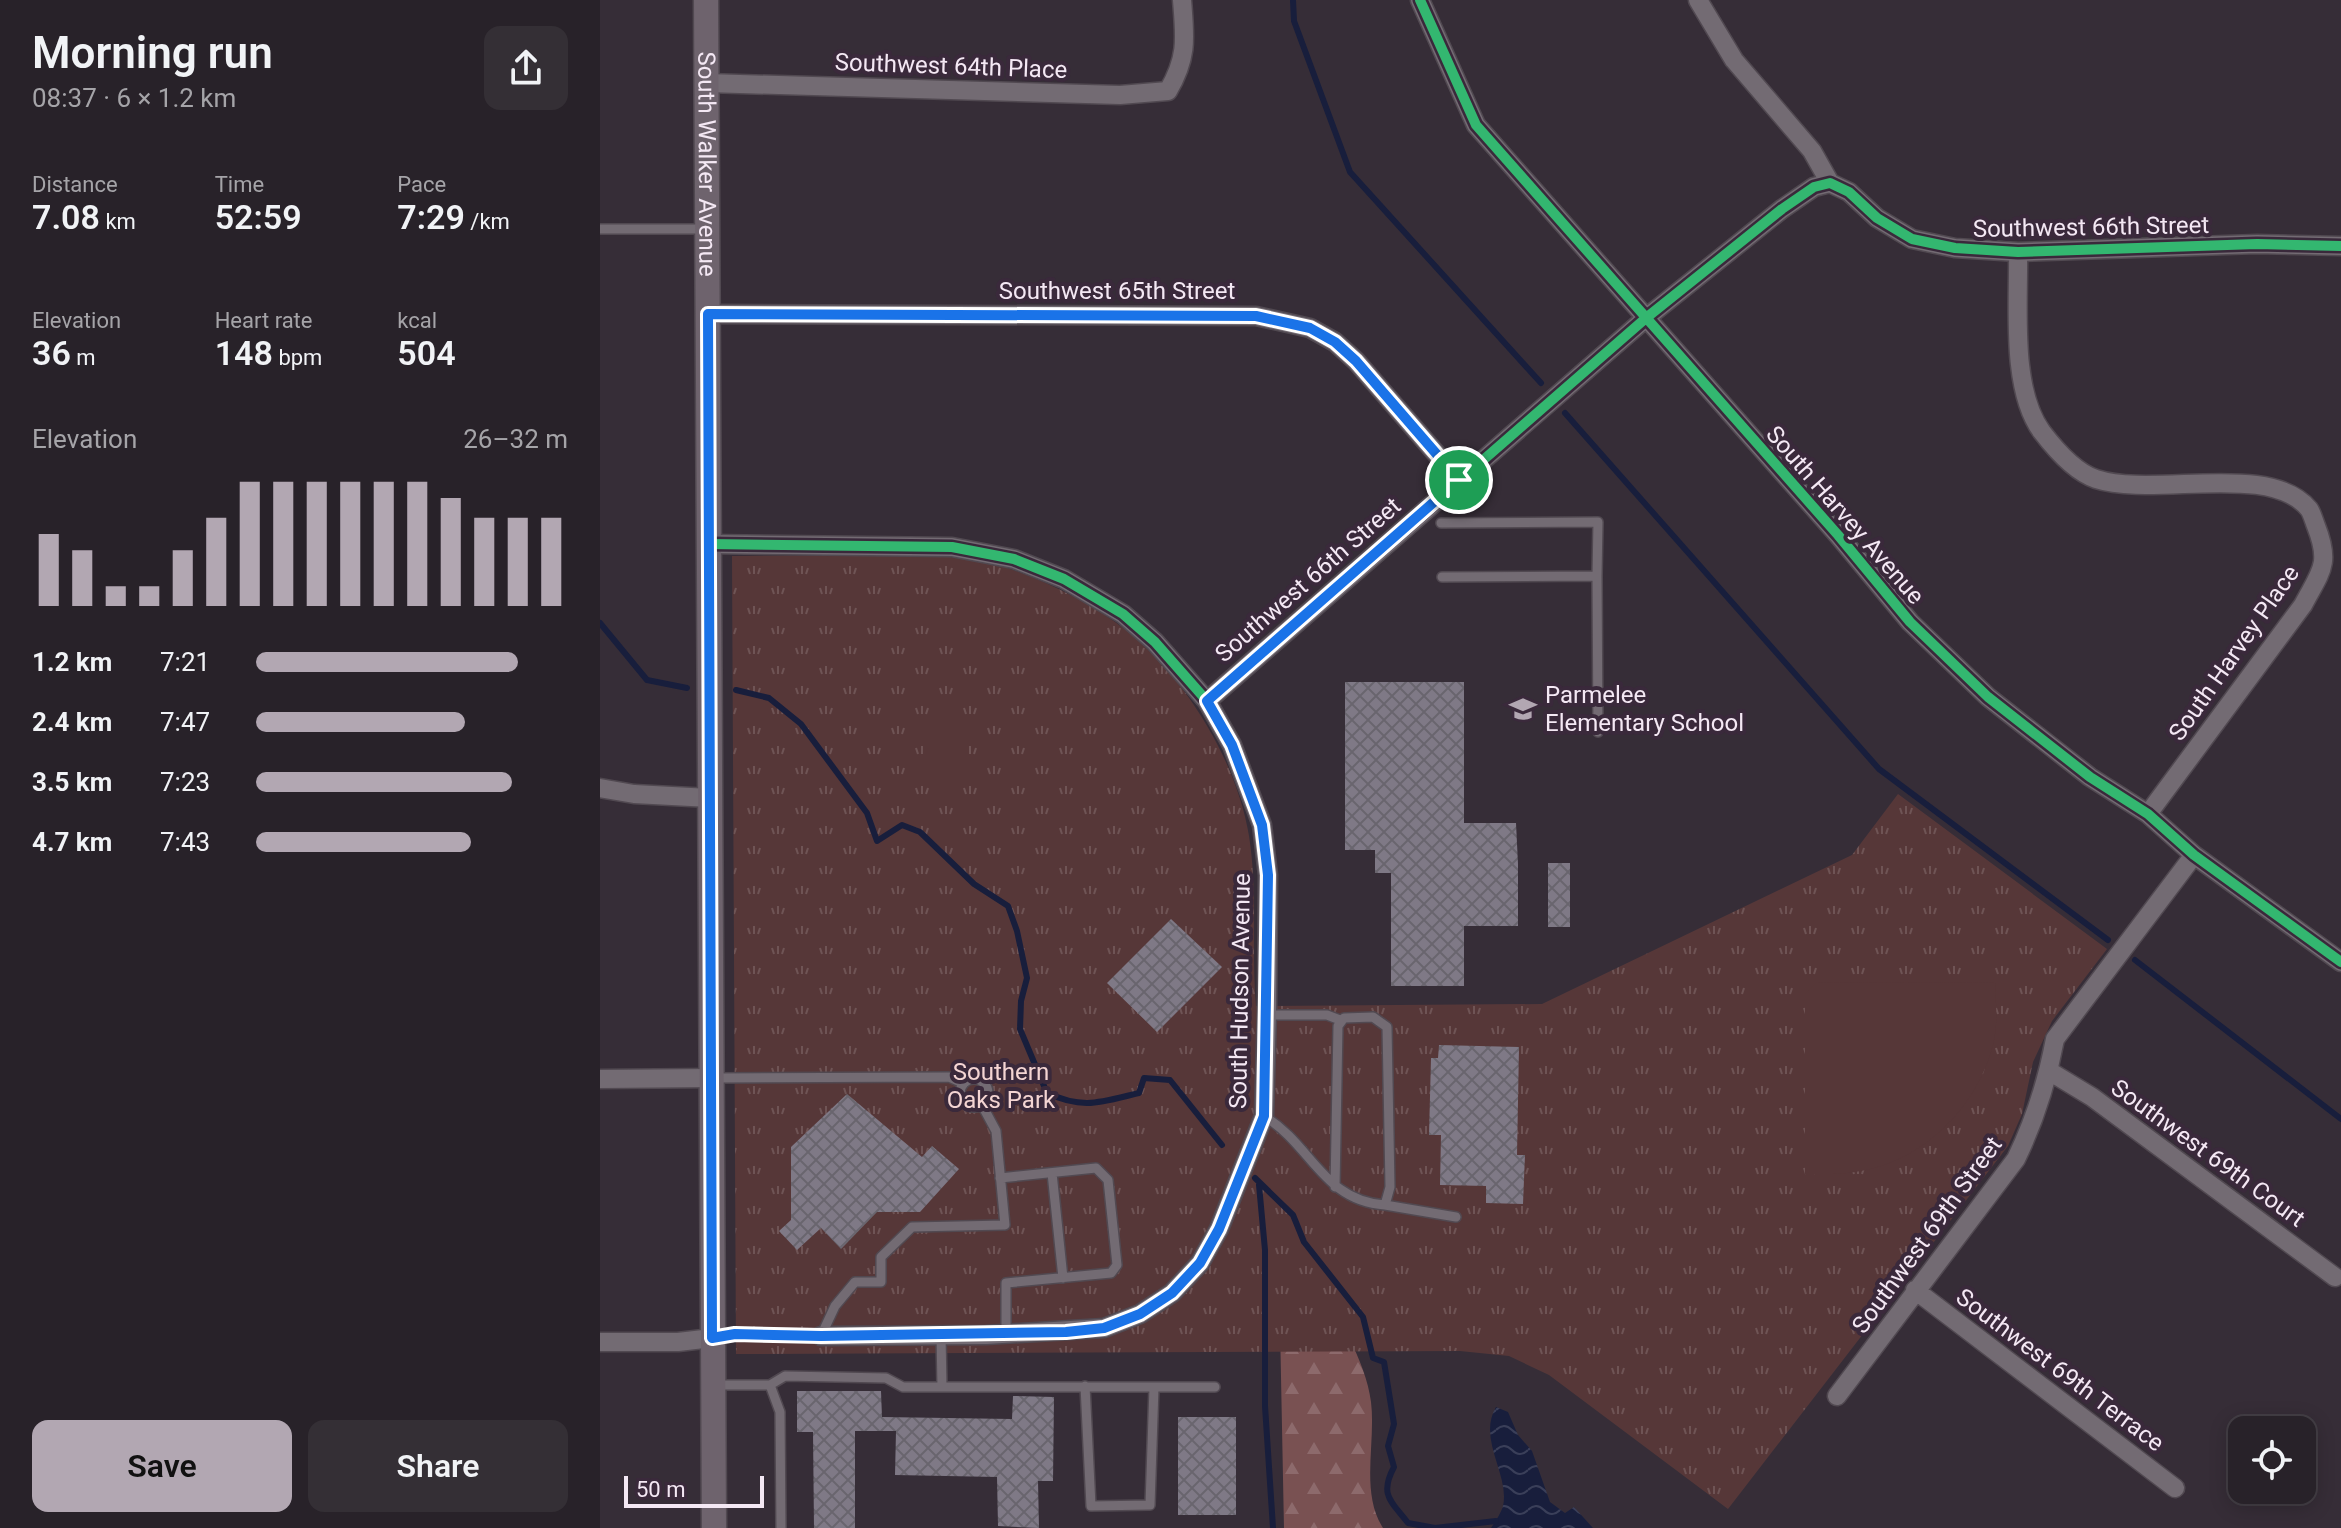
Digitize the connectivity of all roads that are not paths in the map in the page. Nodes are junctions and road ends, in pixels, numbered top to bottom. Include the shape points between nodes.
1 (706, 0) edge
2 (1182, 0) edge
3 (1420, 0) edge
4 (1698, 0) edge
5 (707, 83) junction
6 (1830, 183) junction
7 (600, 229) edge
8 (708, 229) junction
9 (2341, 246) edge
10 (2018, 252) junction
11 (708, 314) junction
12 (1646, 318) junction
13 (1459, 480) junction
14 (1441, 523) dead end
15 (709, 544) junction
16 (2333, 557) edge
17 (1597, 576) junction
18 (1442, 577) dead end
19 (1207, 701) junction
20 (1598, 732) dead end
21 (600, 788) edge
22 (710, 798) junction
23 (2148, 814) junction
24 (2194, 855) junction
25 (2341, 962) edge
26 (1267, 1015) junction
27 (1340, 1020) junction
28 (2049, 1071) junction
29 (712, 1078) junction
30 (600, 1079) edge
31 (963, 1083) junction
32 (982, 1105) junction
33 (1264, 1116) junction
34 (1052, 1173) junction
35 (1000, 1178) junction
36 (1335, 1187) junction
37 (1385, 1205) junction
38 (1456, 1217) dead end
39 (2335, 1277) dead end
40 (1063, 1278) junction
41 (1915, 1290) junction
42 (1006, 1334) junction
43 (941, 1335) junction
44 (821, 1336) junction
45 (712, 1338) junction
46 (600, 1342) edge
47 (713, 1385) junction
48 (770, 1385) junction
49 (1085, 1386) junction
50 (942, 1387) junction
51 (1154, 1387) junction
52 (1215, 1387) dead end
53 (1837, 1396) dead end
54 (2175, 1488) dead end
55 (714, 1528) edge
56 (781, 1528) edge

1 - 5 main road, South Walker Avenue
2 - 5 street, Southwest 64th Place via 1181,69 1168,91 1120,95
3 - 12 street, South Harvey Avenue via 1476,125
4 - 6 street via 1734,60 1812,151
5 - 8 main road, South Walker Avenue
6 - 10 street, Southwest 66th Street via 1912,239
6 - 12 street, Southwest 66th Street via 1814,187 1782,209
7 - 8 lane
8 - 11 main road, South Walker Avenue
9 - 10 street, Southwest 66th Street
10 - 16 street, South Harvey Place via 2020,360 2027,403 2040,430 2066,460 2094,479 2131,486 2259,484 2283,490 2309,509
11 - 13 street, Southwest 65th Street via 1256,316 1310,328 1335,342
11 - 15 main road, South Walker Avenue
12 - 13 street, Southwest 66th Street
12 - 23 street, South Harvey Avenue via 1910,622 1988,697 2090,777
13 - 19 street, Southwest 66th Street
14 - 17 lane via 1598,522
15 - 19 street via 952,547 1014,559 1064,579 1123,614
15 - 22 main road, South Walker Avenue
16 - 23 street, South Harvey Place
17 - 18 lane
17 - 20 lane
19 - 26 street, South Hudson Avenue via 1232,745 1262,825 1268,875
21 - 22 street
22 - 29 main road, South Walker Avenue
23 - 24 street, South Harvey Avenue
24 - 25 street, South Harvey Avenue
24 - 28 street, Southwest 69th Street via 2055,1039
26 - 27 lane via 1327,1015
26 - 33 street, South Hudson Avenue
27 - 36 lane
27 - 37 lane via 1373,1017 1387,1027 1390,1187
28 - 39 street, Southwest 69th Court via 2092,1097
28 - 41 street, Southwest 69th Street via 2035,1122 2016,1159
29 - 30 street
29 - 31 lane via 949,1077
29 - 45 main road, South Walker Avenue
31 - 32 lane via 962,1102
31 - 32 lane via 984,1083 988,1095
32 - 35 lane via 996,1131
33 - 36 lane via 1279,1125
33 - 42 street, South Hudson Avenue via 1219,1229 1200,1263 1172,1293 1140,1314 1104,1328
34 - 35 lane
34 - 40 lane
34 - 40 lane via 1096,1168 1108,1180 1117,1265 1111,1273
35 - 44 lane via 1005,1225 912,1227 881,1257 881,1282 855,1282 835,1306
36 - 37 lane via 1347,1196
37 - 38 lane
40 - 42 lane via 1006,1283
41 - 53 street, Southwest 69th Street
41 - 54 street, Southwest 69th Terrace
42 - 43 street, South Hudson Avenue
43 - 44 street, South Hudson Avenue
43 - 50 lane
44 - 45 lane
45 - 46 street
45 - 47 main road, South Walker Avenue
47 - 48 lane
47 - 55 main road, South Walker Avenue
48 - 50 lane via 785,1376 886,1378 903,1387
48 - 56 lane via 780,1412
49 - 50 lane
49 - 51 lane
49 - 51 lane via 1091,1506 1150,1505
51 - 52 lane

